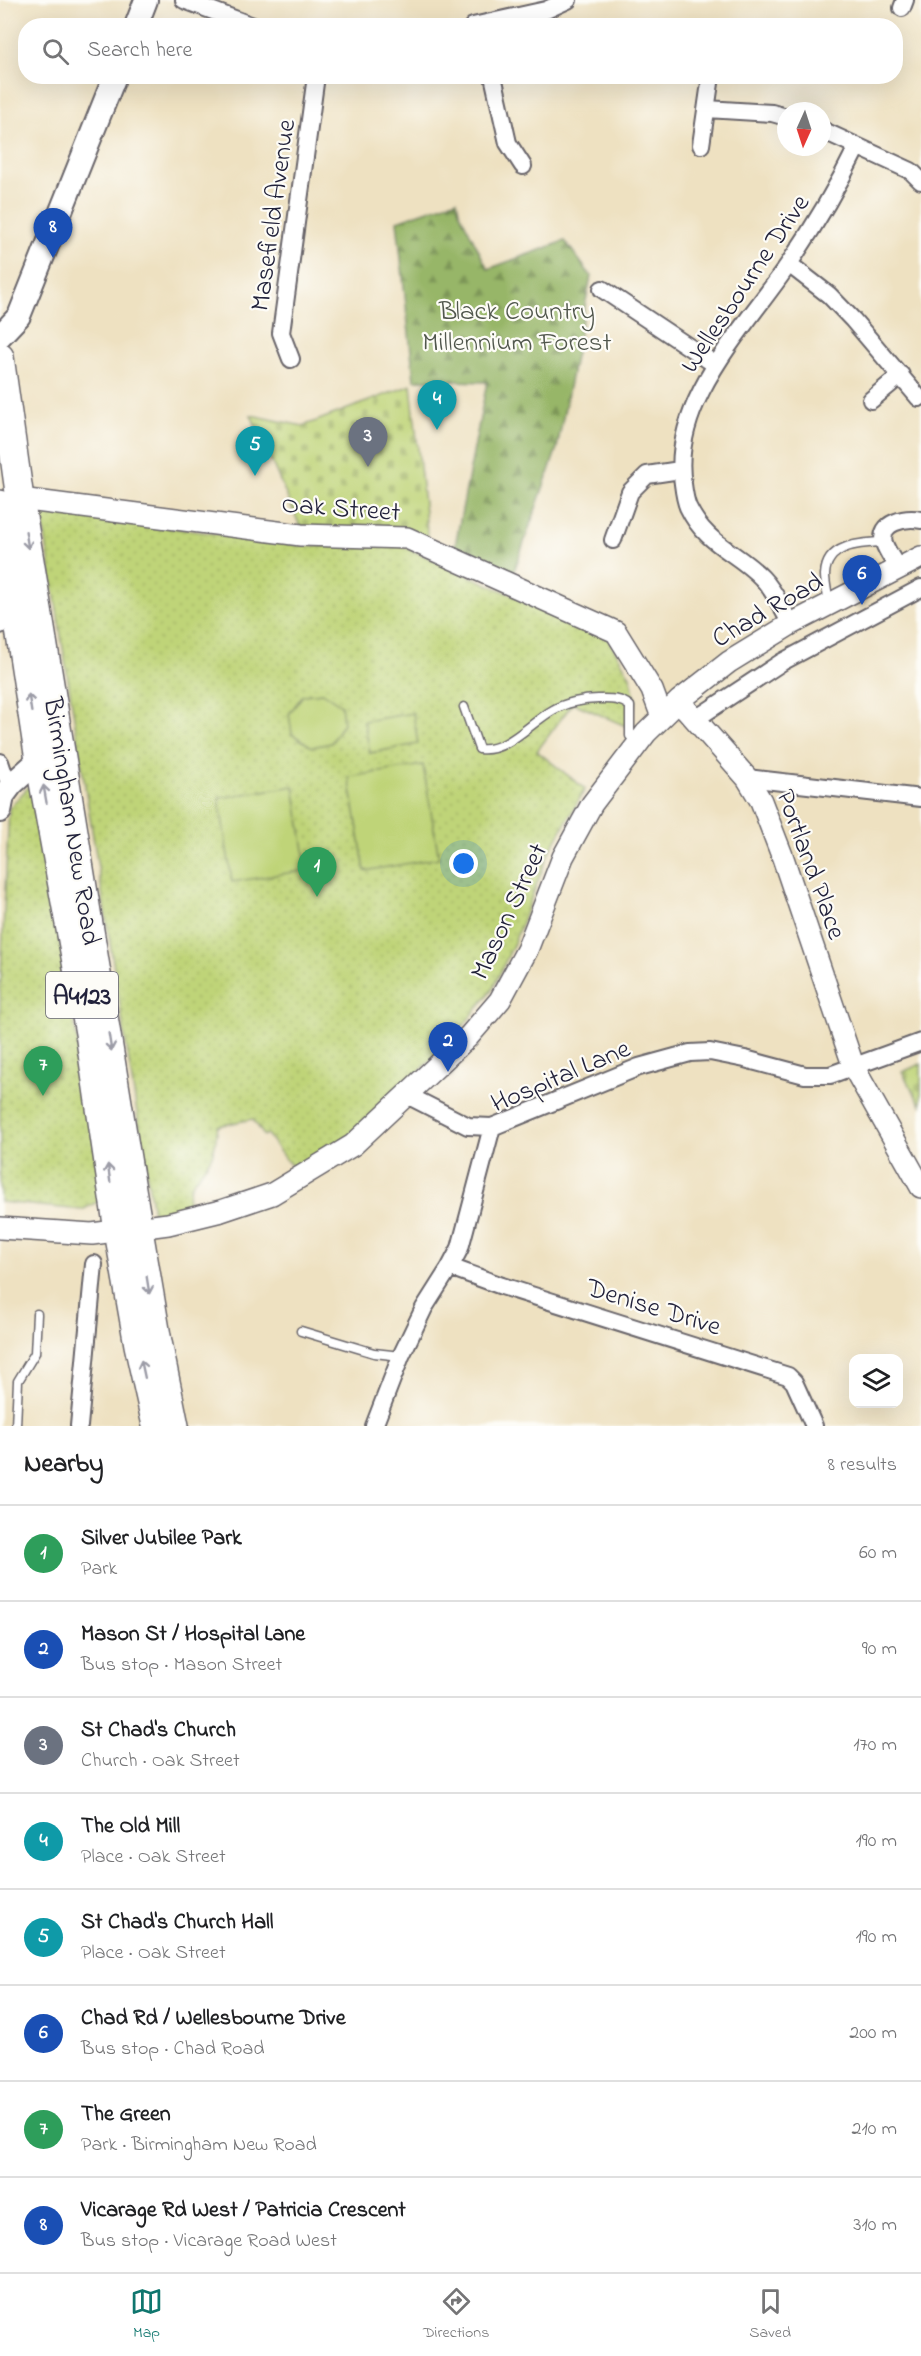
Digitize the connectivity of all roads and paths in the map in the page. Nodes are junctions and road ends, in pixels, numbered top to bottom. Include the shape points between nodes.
1 (146, 0) edge
2 (184, 0) edge
3 (568, 0) edge
4 (139, 18) edge
5 (232, 18) edge
6 (511, 18) edge
7 (112, 84) edge
8 (315, 84) edge
9 (495, 84) edge
10 (710, 84) edge
11 (706, 109) junction
12 (777, 114) edge
13 (831, 134) edge
14 (701, 145) dead end
15 (856, 147) junction
16 (523, 166) dead end
17 (921, 181) edge
18 (789, 264) junction
19 (602, 289) dead end
20 (0, 336) edge
21 (0, 357) edge
22 (291, 359) dead end
23 (716, 365) junction
24 (901, 375) junction
25 (919, 398) dead end
26 (871, 400) dead end
27 (680, 470) junction
28 (8, 510) edge
29 (921, 520) edge
30 (613, 540) dead end
31 (884, 542) junction
32 (921, 557) edge
33 (898, 569) junction
34 (921, 588) edge
35 (829, 605) junction
36 (791, 624) junction
37 (0, 625) edge
38 (679, 701) junction
39 (464, 707) dead end
40 (662, 717) junction
41 (694, 720) junction
42 (639, 743) junction
43 (51, 758) junction
44 (0, 762) edge
45 (747, 778) junction
46 (12, 784) junction
47 (921, 798) edge
48 (0, 811) edge
49 (921, 1042) edge
50 (854, 1068) junction
51 (407, 1095) junction
52 (492, 1127) junction
53 (921, 1187) edge
54 (0, 1228) edge
55 (129, 1229) junction
56 (94, 1264) dead end
57 (450, 1268) junction
58 (37, 1314) dead end
59 (301, 1331) dead end
60 (401, 1356) junction
61 (15, 1426) edge
62 (79, 1426) edge
63 (156, 1426) edge
64 (175, 1426) edge
65 (374, 1426) edge
66 (814, 1426) edge

1 - 4 main road
2 - 5 street
3 - 6 street
7 - 20 main road via 19,316
8 - 22 street, Masefield Avenue via 281,333
9 - 16 street via 508,142
10 - 11 street
11 - 12 street
11 - 14 street
13 - 15 street
15 - 17 street via 911,171
15 - 18 street, Wellesbourne Drive via 838,187
18 - 23 street, Wellesbourne Drive
18 - 24 street via 829,295
19 - 23 street
21 - 28 highway, Birmingham New Road / A4123
23 - 27 street, Wellesbourne Drive via 689,421
24 - 25 street
24 - 26 street
27 - 30 street via 647,475 630,492
27 - 36 street, Wellesbourne Drive via 687,504 708,537 761,577
28 - 37 street
28 - 40 street, Oak Street via 301,535 407,538 616,632 652,690
28 - 43 highway, Birmingham New Road / A4123
29 - 31 street via 892,522
31 - 33 street
31 - 35 lane via 848,546 830,557 825,574
32 - 33 street, Chad Road
33 - 35 street, Chad Road
34 - 41 street, Chad Road via 782,663
35 - 36 street, Chad Road
36 - 38 street, Chad Road via 729,662
38 - 40 street, Mason Street
38 - 41 street, Portland Place
39 - 42 lane via 479,749 501,746 554,709 587,699 613,699 630,706 630,736
40 - 42 street, Mason Street
41 - 45 street, Portland Place
42 - 51 street, Mason Street via 592,804 563,858 527,950 500,1000 470,1036
43 - 46 main road
43 - 55 highway, Birmingham New Road / A4123
44 - 46 street
45 - 47 street
45 - 50 street, Portland Place via 761,801 783,858
46 - 48 main road via 3,796
49 - 50 street, Hospital Lane
50 - 52 street, Hospital Lane via 830,1075 805,1075 710,1052 690,1053 639,1067
50 - 53 street, Portland Place
51 - 52 street via 468,1126
51 - 55 street, Mason Street via 353,1145 272,1194 168,1224
52 - 57 street, Hospital Lane via 460,1248
54 - 55 street, Mason Street via 92,1233
63 -> 55 highway, Birmingham New Road / A4123 via 138,1345
55 -> 64 highway, Birmingham New Road / A4123
56 - 62 street
57 - 60 street, Hospital Lane via 424,1308
57 - 66 street, Denise Drive via 788,1376
58 - 61 lane via 35,1353 18,1381
59 - 60 lane via 374,1353
60 - 65 street, Hospital Lane

